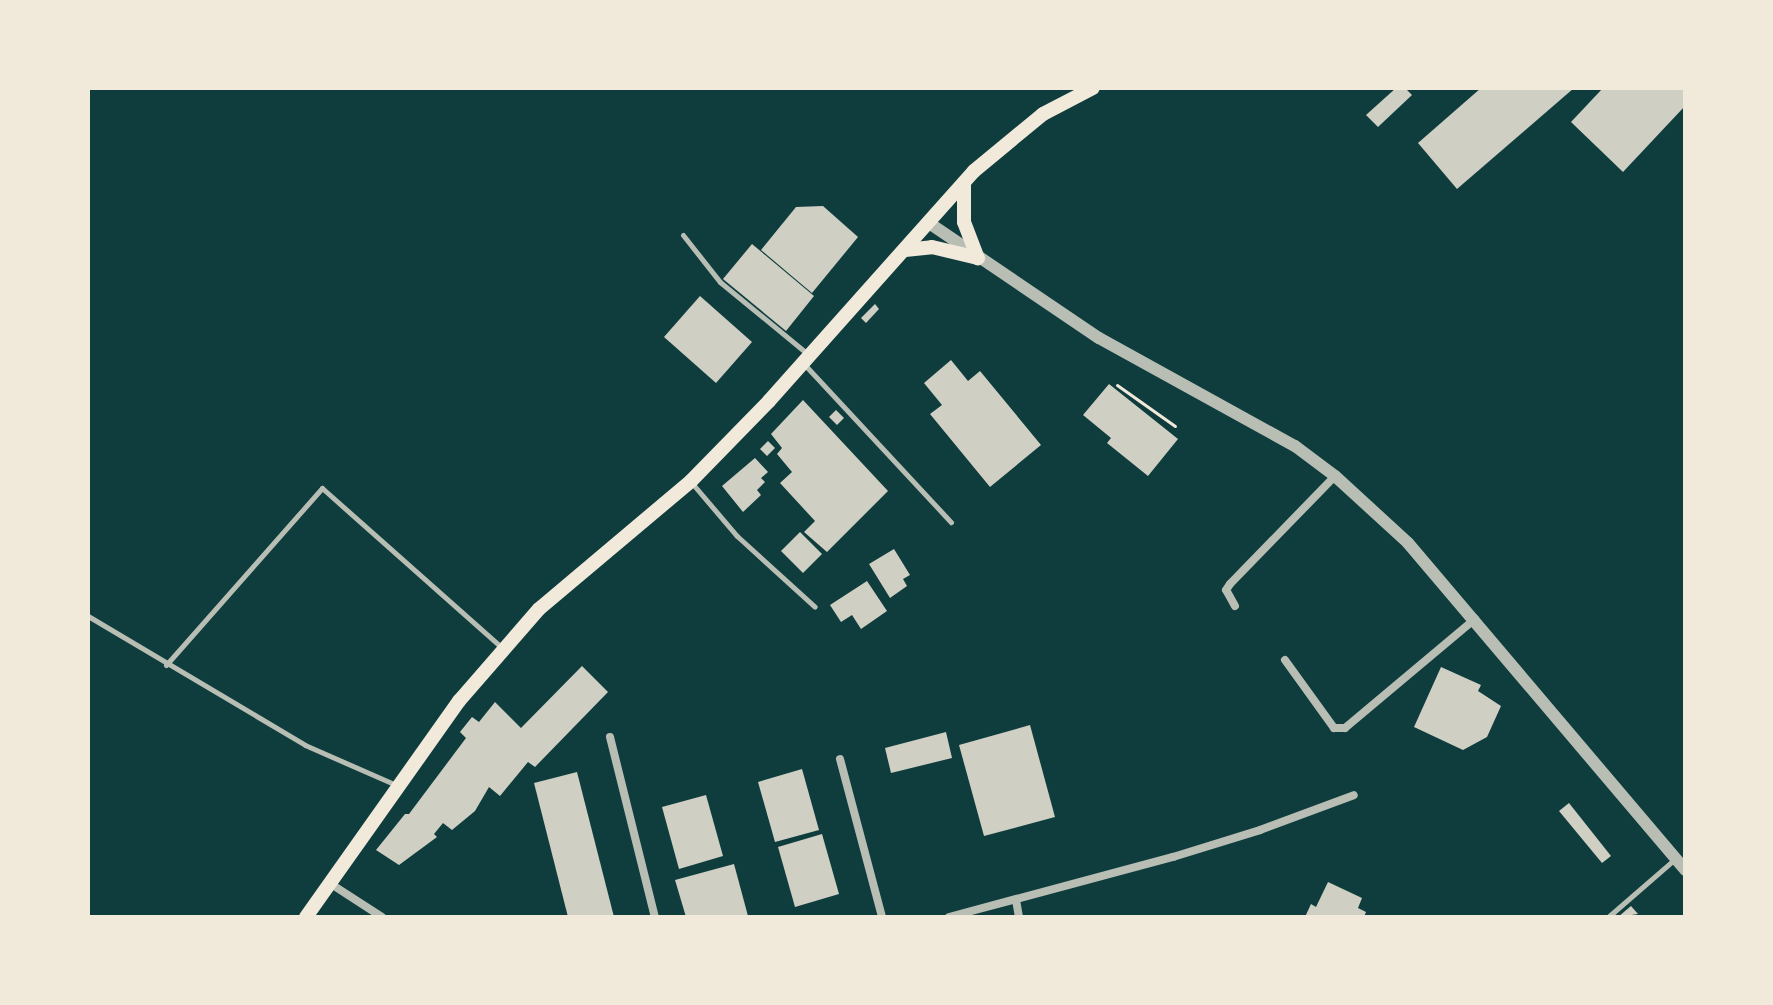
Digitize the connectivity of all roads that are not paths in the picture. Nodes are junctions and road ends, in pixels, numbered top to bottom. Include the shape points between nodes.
1 (1093, 88) edge
2 (964, 183) junction
3 (929, 223) junction
4 (683, 235) dead end
5 (905, 250) junction
6 (978, 258) junction
7 (806, 360) junction
8 (1335, 476) junction
9 (691, 481) junction
10 (951, 522) dead end
11 (1235, 606) dead end
12 (815, 607) dead end
13 (88, 616) edge
14 (1475, 619) junction
15 (502, 648) junction
16 (1285, 660) dead end
17 (166, 665) junction
18 (610, 737) dead end
19 (840, 759) dead end
20 (401, 787) junction
21 (1354, 795) dead end
22 (1675, 858) junction
23 (1685, 870) edge
24 (331, 884) junction
25 (1016, 900) junction
26 (306, 917) edge
27 (382, 917) edge
28 (655, 917) edge
29 (882, 917) edge
30 (949, 917) edge
31 (1019, 917) edge
32 (1608, 917) edge

1 - 2 main road via 1043,114
2 - 3 main road
2 - 6 main road via 964,222
3 - 5 main road
3 - 6 street
4 - 7 lane via 720,282
5 - 6 main road via 932,247
5 - 7 main road
6 - 8 street via 1099,338 1295,446
7 - 9 main road
7 - 10 lane
8 - 11 street via 1230,584 1226,590
8 - 14 street via 1408,543
9 - 12 lane via 737,536
9 - 15 main road via 539,609
13 - 17 lane
14 - 16 street via 1345,728 1334,728
14 - 22 street
15 - 17 lane via 322,488
15 - 20 main road
17 - 20 lane via 305,745
18 - 28 street
19 - 29 street
20 - 24 main road
21 - 25 street via 1217,844
22 - 23 street
22 - 32 lane
24 - 26 main road
24 - 27 street
25 - 30 street
25 - 31 street

